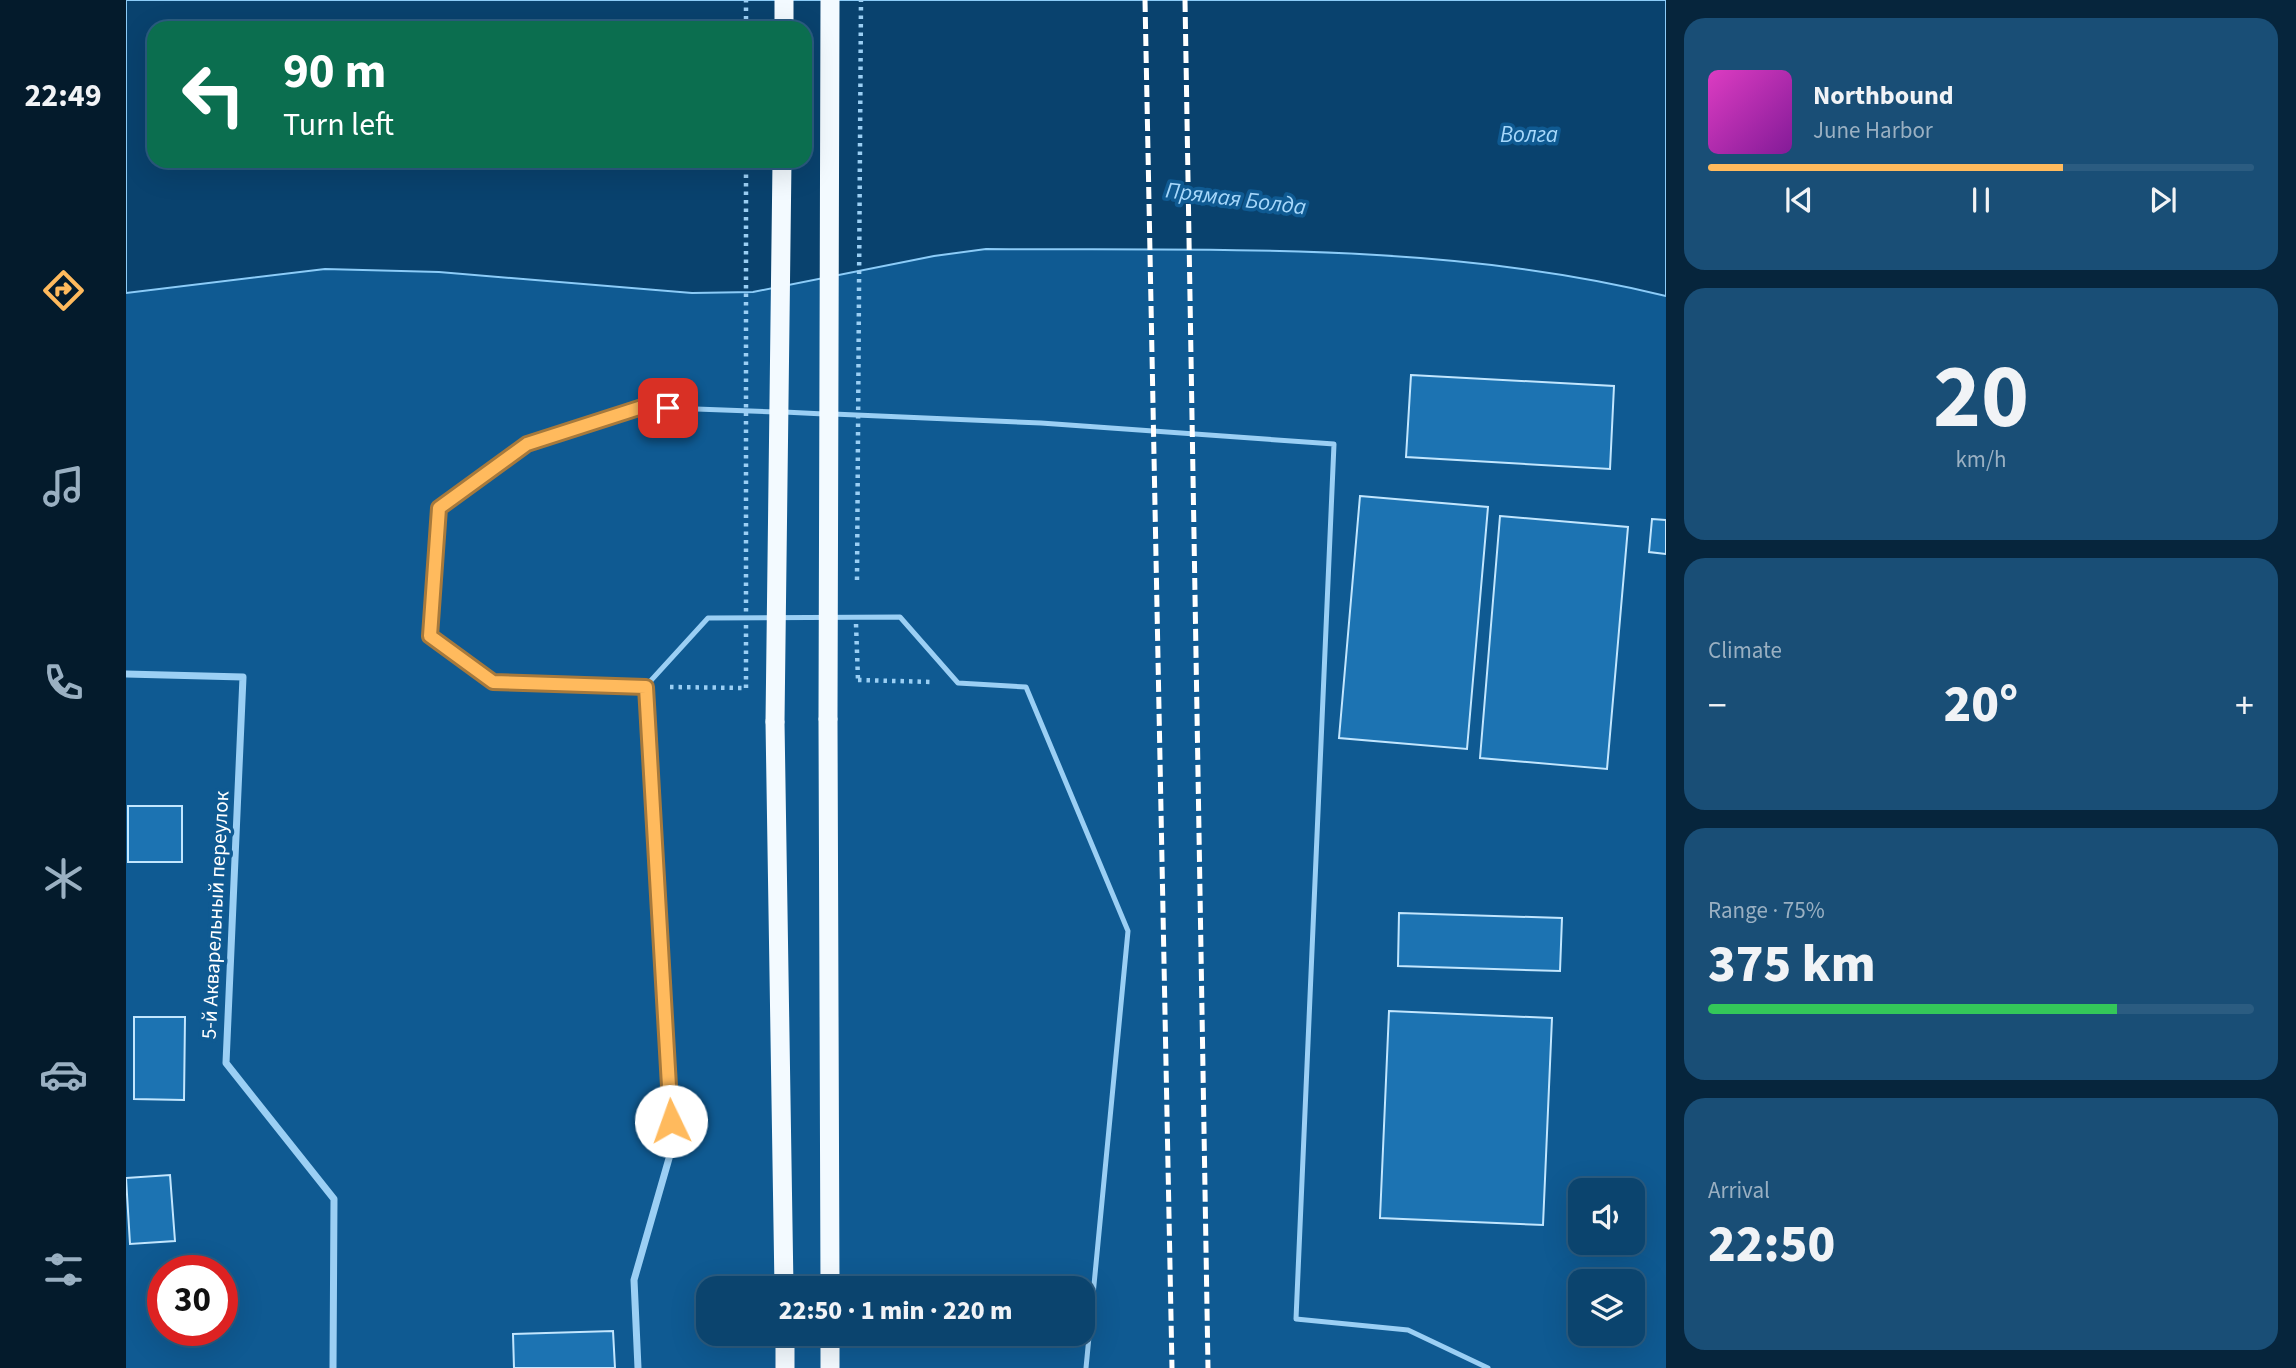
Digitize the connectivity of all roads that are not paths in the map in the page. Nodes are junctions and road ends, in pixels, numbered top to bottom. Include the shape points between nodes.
1 (784, 0) edge
2 (830, 0) edge
3 (784, 21) edge
4 (782, 168) edge
5 (439, 508) joint
6 (126, 674) edge
7 (646, 687) junction
8 (784, 1276) edge
9 (830, 1276) edge
10 (785, 1346) edge
11 (830, 1346) edge
12 (333, 1368) edge
13 (638, 1368) edge
14 (785, 1368) edge
15 (830, 1368) edge
16 (1086, 1368) edge
17 (1488, 1368) edge

1 - 3 highway
2 - 9 highway, bridge
4 - 8 highway, bridge via 775,722
5 - 7 street via 430,636 493,682
5 - 17 lane via 527,444 642,407 1041,423 1334,444 1296,1319 1408,1330
6 - 12 street, 5-й Акварельный переулок via 243,677 226,1063 334,1199
7 - 13 street via 672,1148 634,1279
7 - 16 lane via 708,618 856,617 900,617 958,683 1026,687 1128,931
10 - 14 highway
11 - 15 highway

